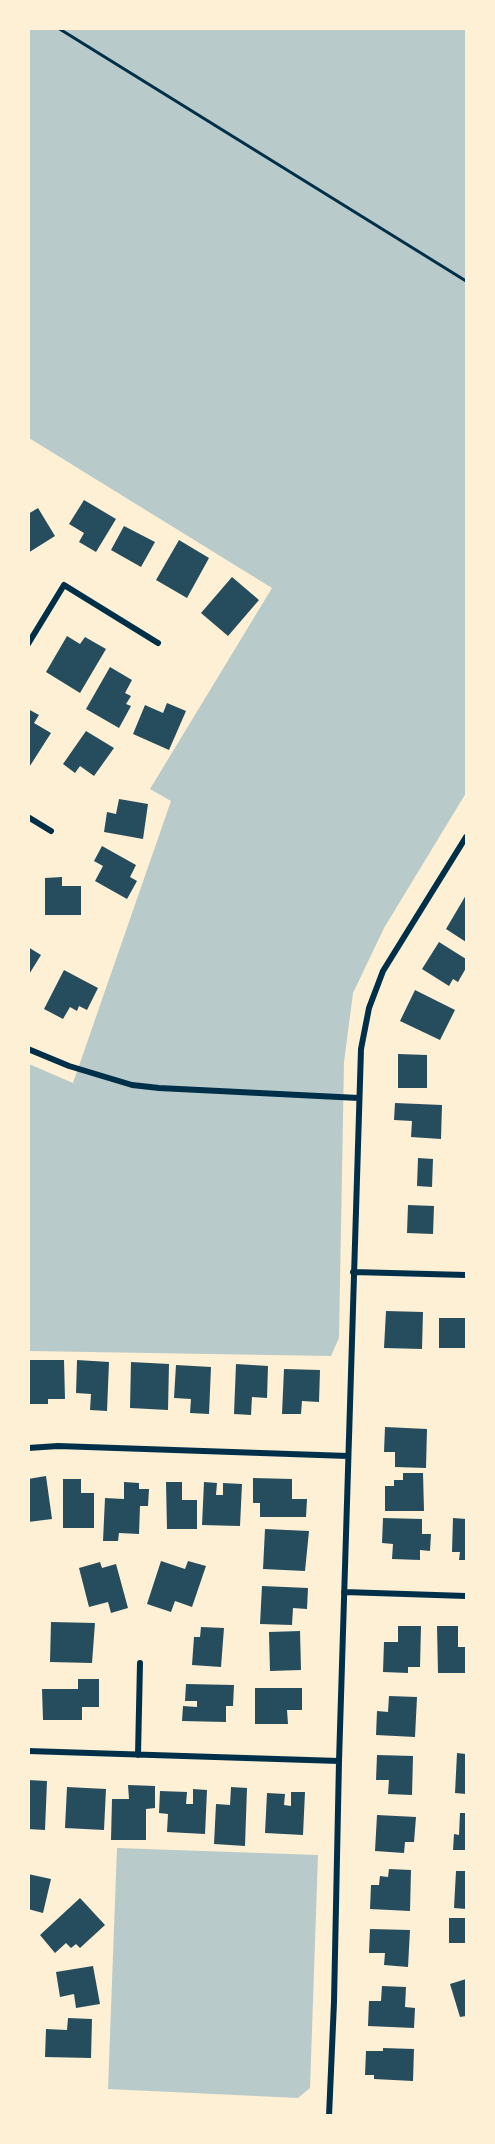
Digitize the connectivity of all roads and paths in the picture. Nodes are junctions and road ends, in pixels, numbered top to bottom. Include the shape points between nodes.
1 (58, 28) edge
2 (466, 281) edge
3 (28, 644) edge
4 (158, 644) dead end
5 (28, 817) edge
6 (51, 831) dead end
7 (466, 837) edge
8 (28, 1049) edge
9 (359, 1098) junction
10 (353, 1272) junction
11 (466, 1275) edge
12 (28, 1448) edge
13 (348, 1456) junction
14 (344, 1592) junction
15 (466, 1596) edge
16 (140, 1663) dead end
17 (28, 1751) edge
18 (138, 1755) junction
19 (339, 1761) junction
20 (329, 2115) edge

1 - 2 path
3 - 4 street via 64,585
5 - 6 street
7 - 9 street via 383,971 369,1008 361,1049
8 - 9 street via 132,1085
9 - 10 street
10 - 11 street
10 - 13 street
12 - 13 street
13 - 14 street
14 - 15 street
14 - 19 street
16 - 18 street
17 - 18 street
18 - 19 street
19 - 20 street

